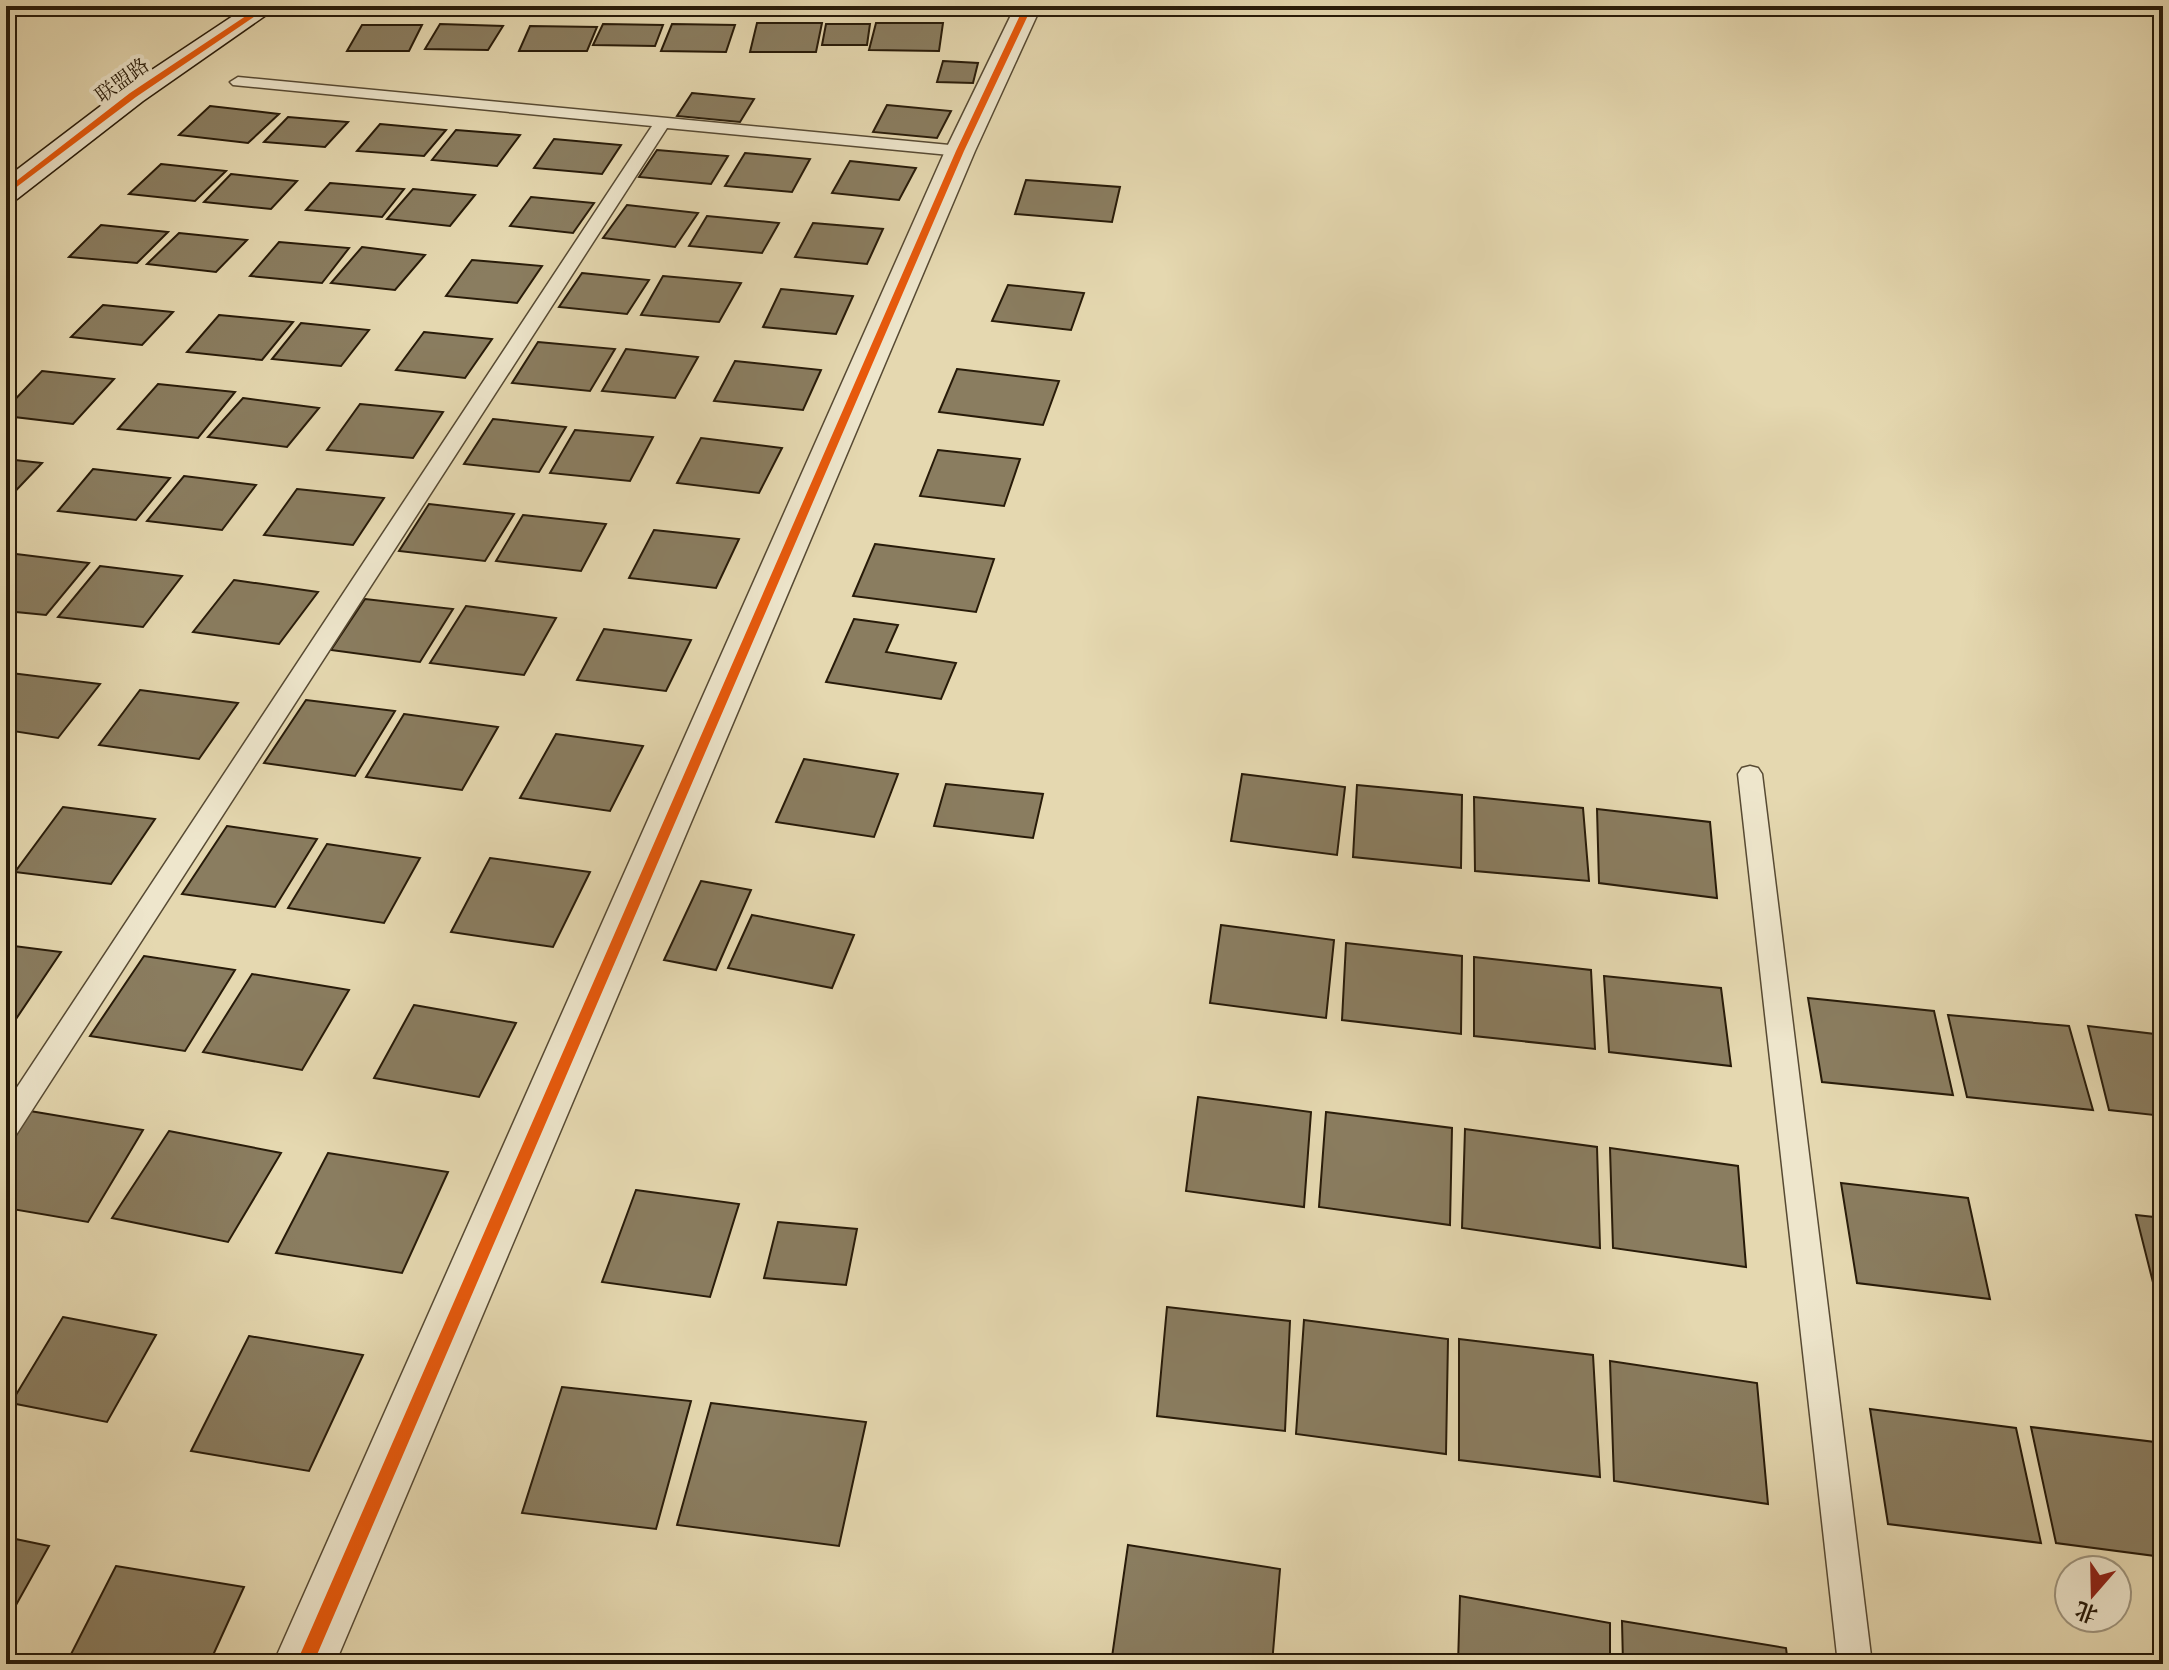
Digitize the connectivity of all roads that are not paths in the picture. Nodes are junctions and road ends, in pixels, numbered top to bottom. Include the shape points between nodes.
1 (266, 6) edge
2 (1022, 6) edge
3 (238, 82) dead end
4 (662, 123) junction
5 (960, 151) junction
6 (6, 193) edge
7 (1750, 774) dead end
8 (6, 1127) edge
9 (304, 1664) edge
10 (1855, 1664) edge

1 - 6 street, 联盟路 via 133,95
2 - 5 street via 1026,11
3 - 4 lane
4 - 5 lane
4 - 8 lane
5 - 9 street
7 - 10 lane

